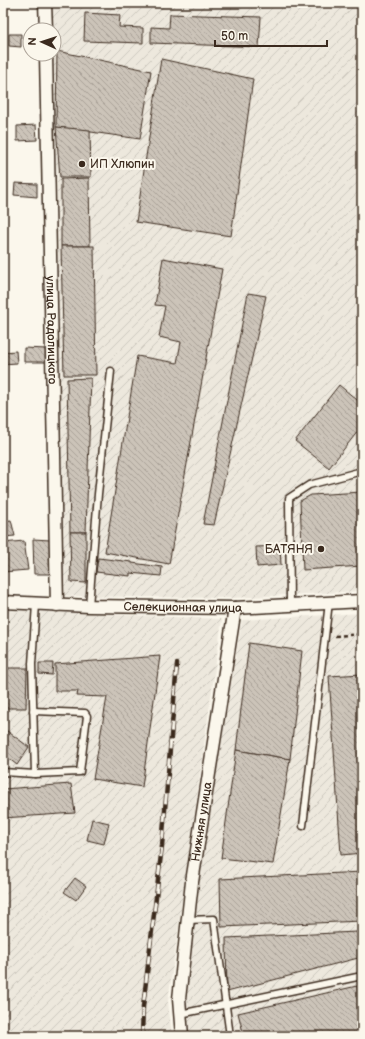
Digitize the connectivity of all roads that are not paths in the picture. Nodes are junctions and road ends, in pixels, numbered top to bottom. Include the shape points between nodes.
1 (45, 3) edge
2 (46, 22) edge
3 (46, 62) edge
4 (111, 371) dead end
5 (362, 471) edge
6 (362, 601) edge
7 (3, 602) edge
8 (329, 602) junction
9 (36, 604) junction
10 (290, 604) junction
11 (57, 605) junction
12 (89, 606) junction
13 (235, 608) junction
14 (33, 710) junction
15 (3, 772) edge
16 (35, 774) junction
17 (303, 826) dead end
18 (188, 920) junction
19 (362, 976) edge
20 (226, 1004) junction
21 (180, 1014) junction
22 (3, 1032) edge
23 (9, 1036) edge
24 (182, 1036) edge
25 (230, 1036) edge

1 - 2 street
3 - 11 street, улица Радолицкого
4 - 12 lane
5 - 10 lane via 308,485 289,498
6 - 8 street, Селекционная улица
7 - 9 street, Селекционная улица
8 - 10 street, Селекционная улица
8 - 17 lane
9 - 11 street, Селекционная улица
9 - 14 lane via 32,664
10 - 13 street, Селекционная улица
11 - 12 street, Селекционная улица
12 - 13 street, Селекционная улица
13 - 18 street, Нижняя улица
14 - 16 lane
14 - 16 lane via 85,713 87,716 80,772
15 - 16 lane
18 - 20 lane via 214,919
18 - 21 street, Нижняя улица via 179,999
19 - 20 lane
20 - 21 lane
20 - 25 lane
21 - 24 street, Нижняя улица
22 - 23 lane

